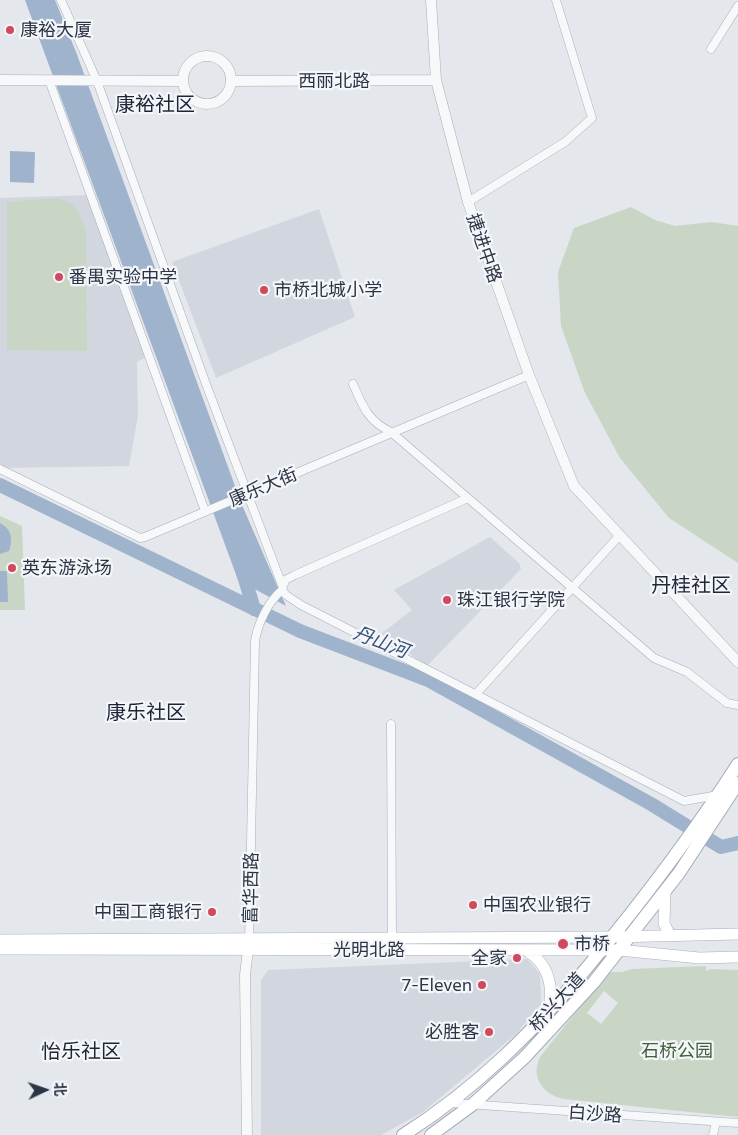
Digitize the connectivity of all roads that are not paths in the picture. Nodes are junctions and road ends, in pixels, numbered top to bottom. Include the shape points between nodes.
1 (61, 0) edge
2 (432, 0) edge
3 (556, 0) edge
4 (738, 6) edge
5 (711, 49) dead end
6 (0, 80) edge
7 (49, 80) junction
8 (436, 80) junction
9 (97, 81) junction
10 (183, 81) junction
11 (231, 81) junction
12 (468, 202) junction
13 (529, 375) junction
14 (353, 384) dead end
15 (391, 432) junction
16 (0, 469) edge
17 (244, 494) junction
18 (468, 498) junction
19 (205, 511) junction
20 (619, 536) junction
21 (282, 587) junction
22 (572, 588) junction
23 (738, 662) edge
24 (476, 694) junction
25 (738, 705) edge
26 (392, 724) dead end
27 (738, 764) edge
28 (738, 783) edge
29 (718, 795) junction
30 (704, 826) junction
31 (690, 847) junction
32 (665, 891) junction
33 (738, 934) edge
34 (674, 935) junction
35 (613, 937) junction
36 (629, 937) junction
37 (392, 938) junction
38 (0, 940) edge
39 (249, 945) junction
40 (0, 949) edge
41 (526, 950) junction
42 (620, 950) junction
43 (602, 951) junction
44 (676, 956) junction
45 (738, 957) edge
46 (548, 1013) junction
47 (452, 1103) junction
48 (472, 1105) junction
49 (716, 1122) junction
50 (738, 1123) edge
51 (247, 1135) edge
52 (404, 1135) edge
53 (431, 1135) edge
54 (713, 1135) edge

1 - 9 street
2 - 8 street, 捷进中路
3 - 12 street via 592,118 565,142
4 - 5 street
6 - 7 street
7 - 9 street
7 - 19 street
8 - 11 street, 西丽北路
8 - 12 street, 捷进中路
9 - 10 street
9 - 17 street
10 - 11 street via 186,93 195,101 207,104 219,101 228,93
10 - 11 street via 185,70 192,61 212,56 229,70
12 - 13 street, 捷进中路
13 - 15 street, 康乐大街
13 - 20 street, 捷进中路 via 574,486
14 - 15 street via 364,409 377,426
15 - 17 street, 康乐大街
15 - 18 street
16 - 19 street, 康乐大街 via 140,538
17 - 19 street, 康乐大街
17 - 21 street
18 - 21 street via 285,580
18 - 22 street
20 - 22 street
20 - 23 street, 捷进中路
21 - 24 street via 286,595 302,605
21 - 39 street, 富华西路 via 258,628 255,641
22 - 24 street
22 - 25 street via 654,658 687,672 727,703
24 - 29 street via 684,801
26 - 37 street
27 - 29 main road
28 - 30 main road
29 - 30 main road
30 - 31 main road
31 - 32 main road, 桥兴大道
31 - 35 main road, 桥兴大道
32 - 34 main road via 664,923
32 - 36 main road, 桥兴大道
33 - 34 main road, 光明北路
34 - 36 main road, 光明北路
34 - 44 main road
35 - 36 main road, 光明北路
35 - 37 main road, 光明北路
35 - 43 main road, 桥兴大道
36 - 42 main road, 桥兴大道
37 - 39 main road, 光明北路
38 - 39 main road, 光明北路
39 - 40 main road, 光明北路
39 - 41 main road, 光明北路
39 - 51 street, 富华西路 via 244,975
41 - 43 main road, 光明北路
41 - 46 main road via 541,962 548,975 552,995
42 - 43 main road, 光明北路
42 - 44 main road, 光明北路
42 - 48 main road, 桥兴大道 via 542,1040
43 - 46 main road, 桥兴大道
44 - 45 main road, 光明北路
46 - 47 main road, 桥兴大道 via 501,1061
47 - 48 street, 白沙路
47 - 52 main road, 桥兴大道
48 - 49 street, 白沙路
48 - 53 main road, 桥兴大道
49 - 50 street, 白沙路
49 - 54 street

